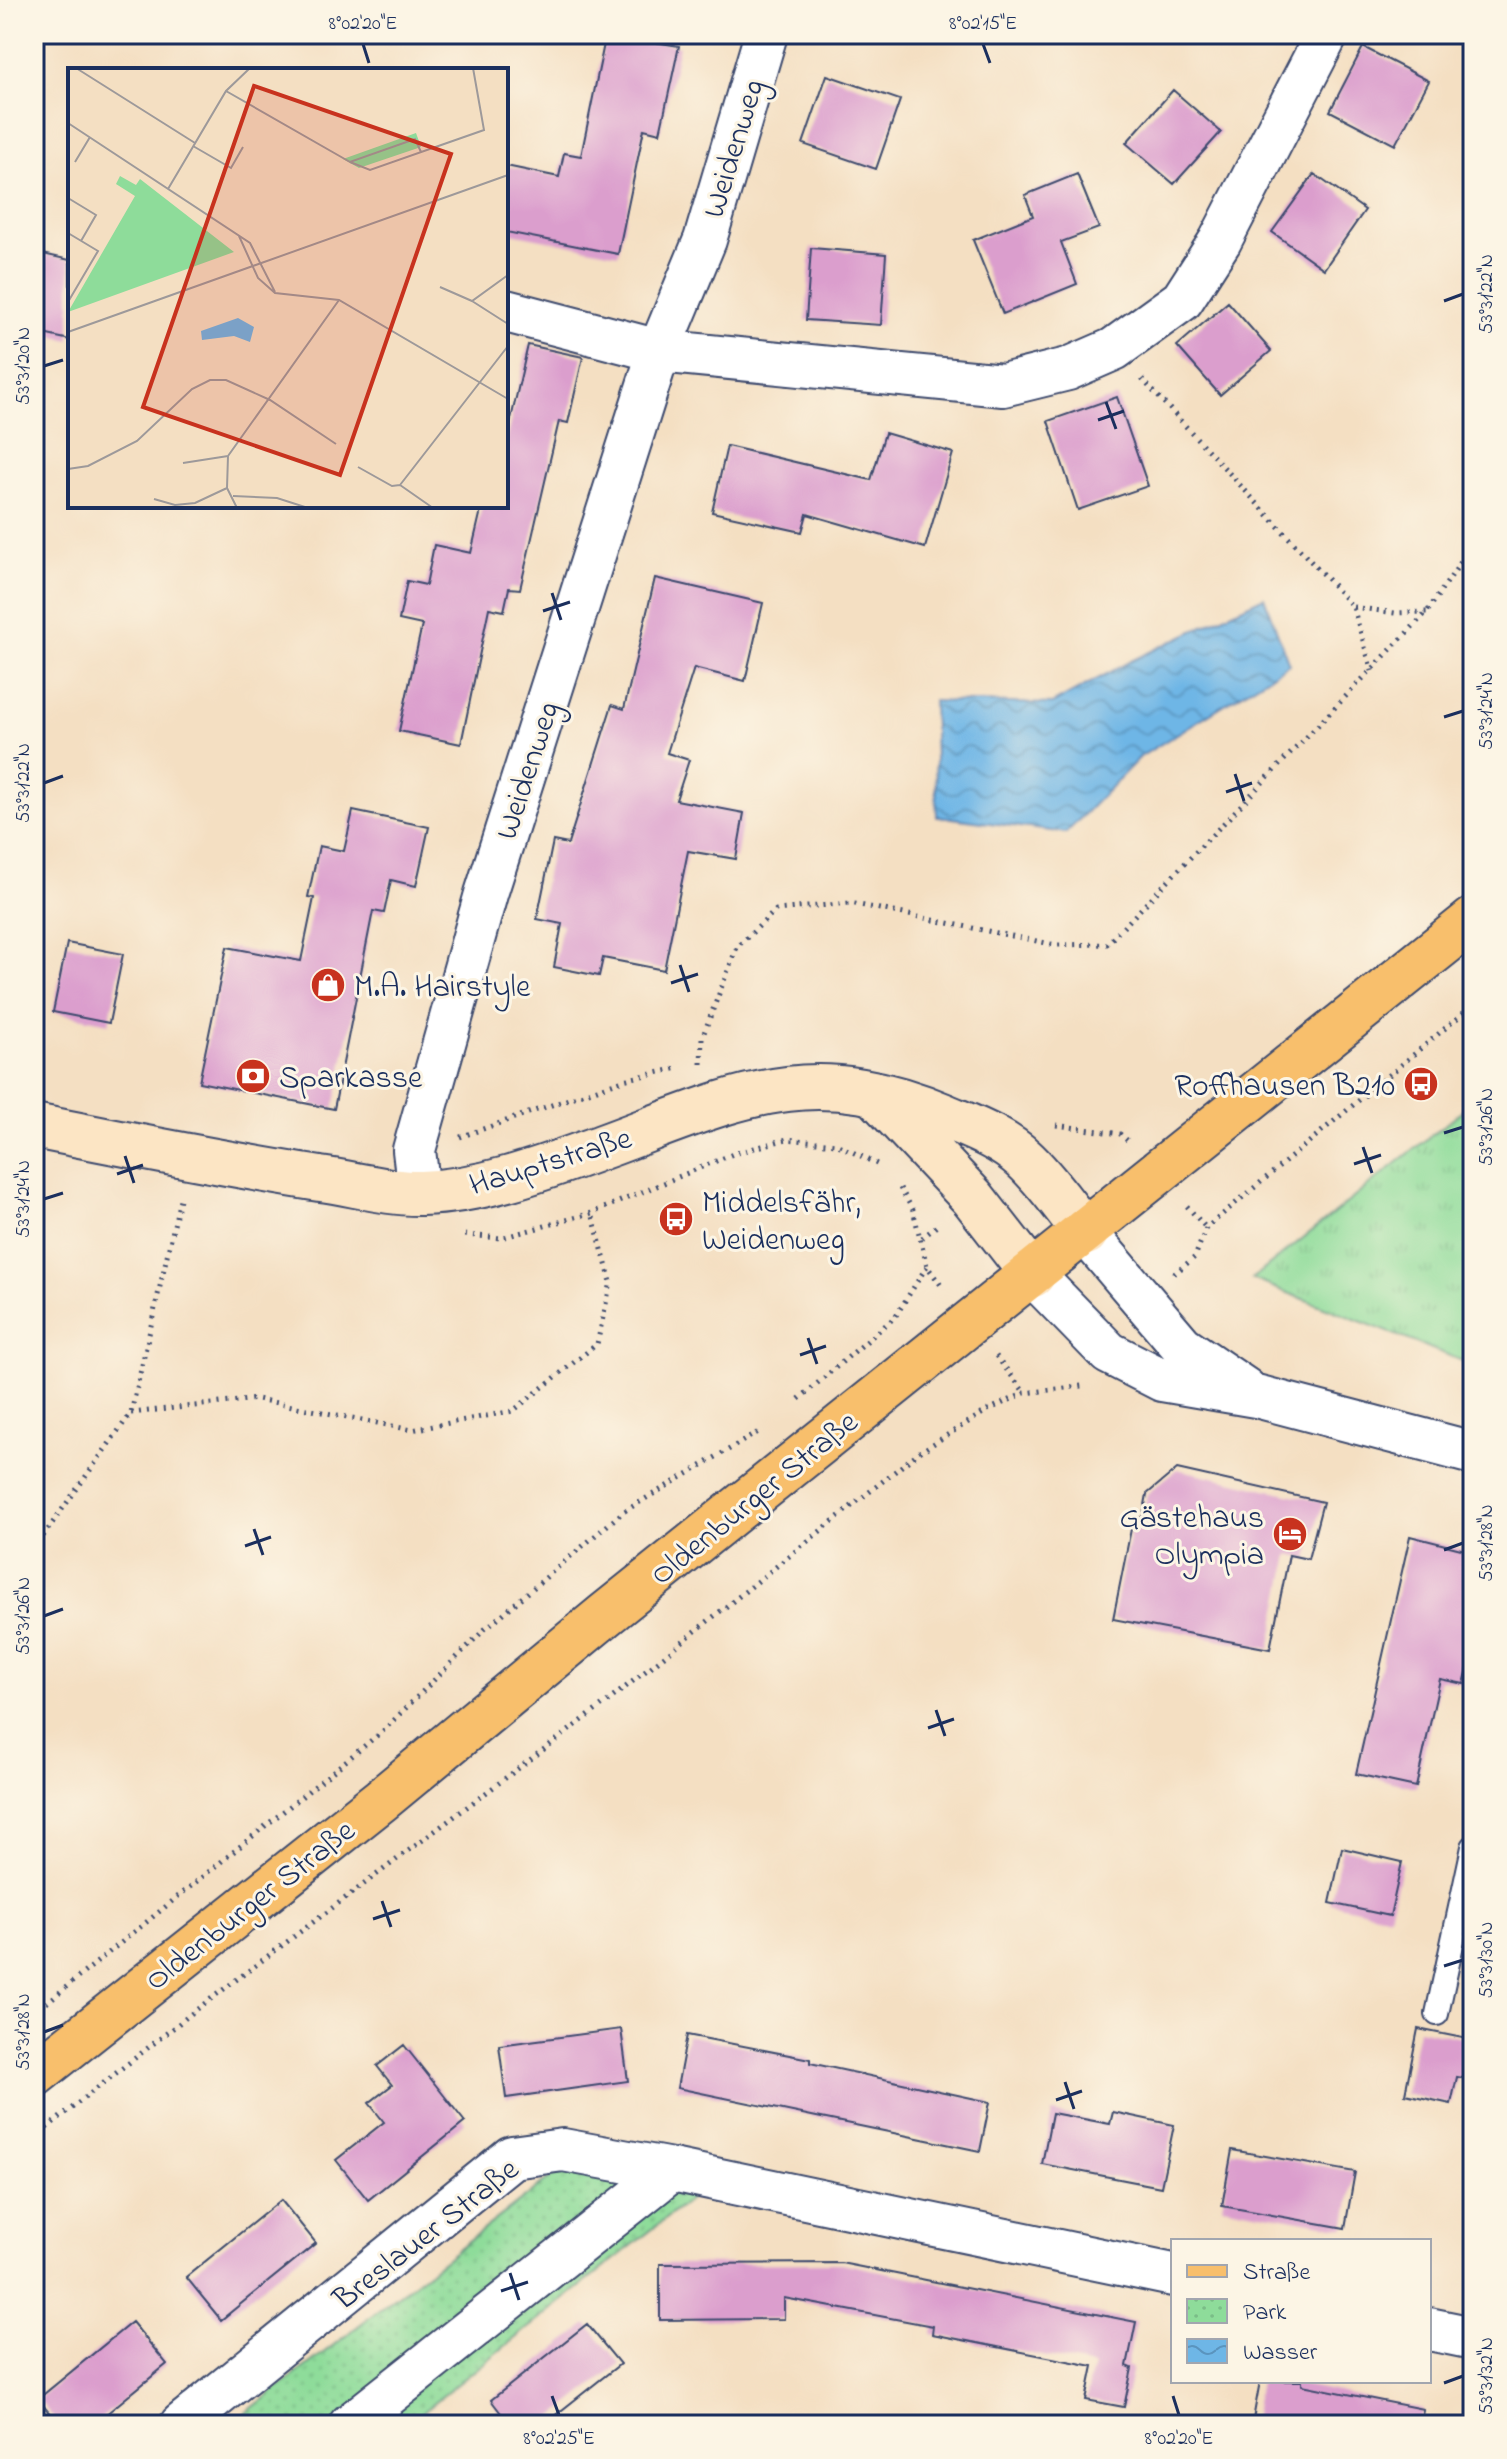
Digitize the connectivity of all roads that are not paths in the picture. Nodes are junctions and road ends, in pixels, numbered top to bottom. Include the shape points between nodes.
1 (766, 34) edge
2 (1327, 34) edge
3 (508, 312) edge
4 (659, 351) junction
5 (1473, 920) edge
6 (873, 1091) junction
7 (34, 1126) edge
8 (419, 1193) junction
9 (1086, 1233) junction
10 (1033, 1275) junction
11 (1256, 1396) junction
12 (1473, 1453) edge
13 (1473, 1847) edge
14 (1437, 2014) dead end
15 (34, 2075) edge
16 (672, 2170) junction
17 (1171, 2275) edge
18 (1431, 2329) edge
19 (1473, 2338) edge
20 (206, 2418) edge
21 (350, 2425) edge

1 - 4 street, Weidenweg via 705,240
2 - 4 street via 1220,241 1182,300 1114,349 1068,369 1003,385
3 - 4 street
4 - 8 street, Weidenweg via 486,894 414,1150
5 - 9 main road, Oldenburger Straße
6 - 8 street, Hauptstraße via 804,1085 744,1095 550,1166 477,1187
6 - 9 street, Hauptstraße via 993,1137 1024,1159
6 - 10 street via 973,1198
7 - 8 street, Hauptstraße via 235,1166
9 - 10 main road, Oldenburger Straße
9 - 11 street via 1182,1346
10 - 11 street via 1109,1353 1162,1380
10 - 15 main road, Oldenburger Straße
11 - 12 street
13 - 14 lane
16 - 17 street, Breslauer Straße
16 - 20 street, Breslauer Straße via 563,2150 512,2157
16 - 21 street
18 - 19 street

